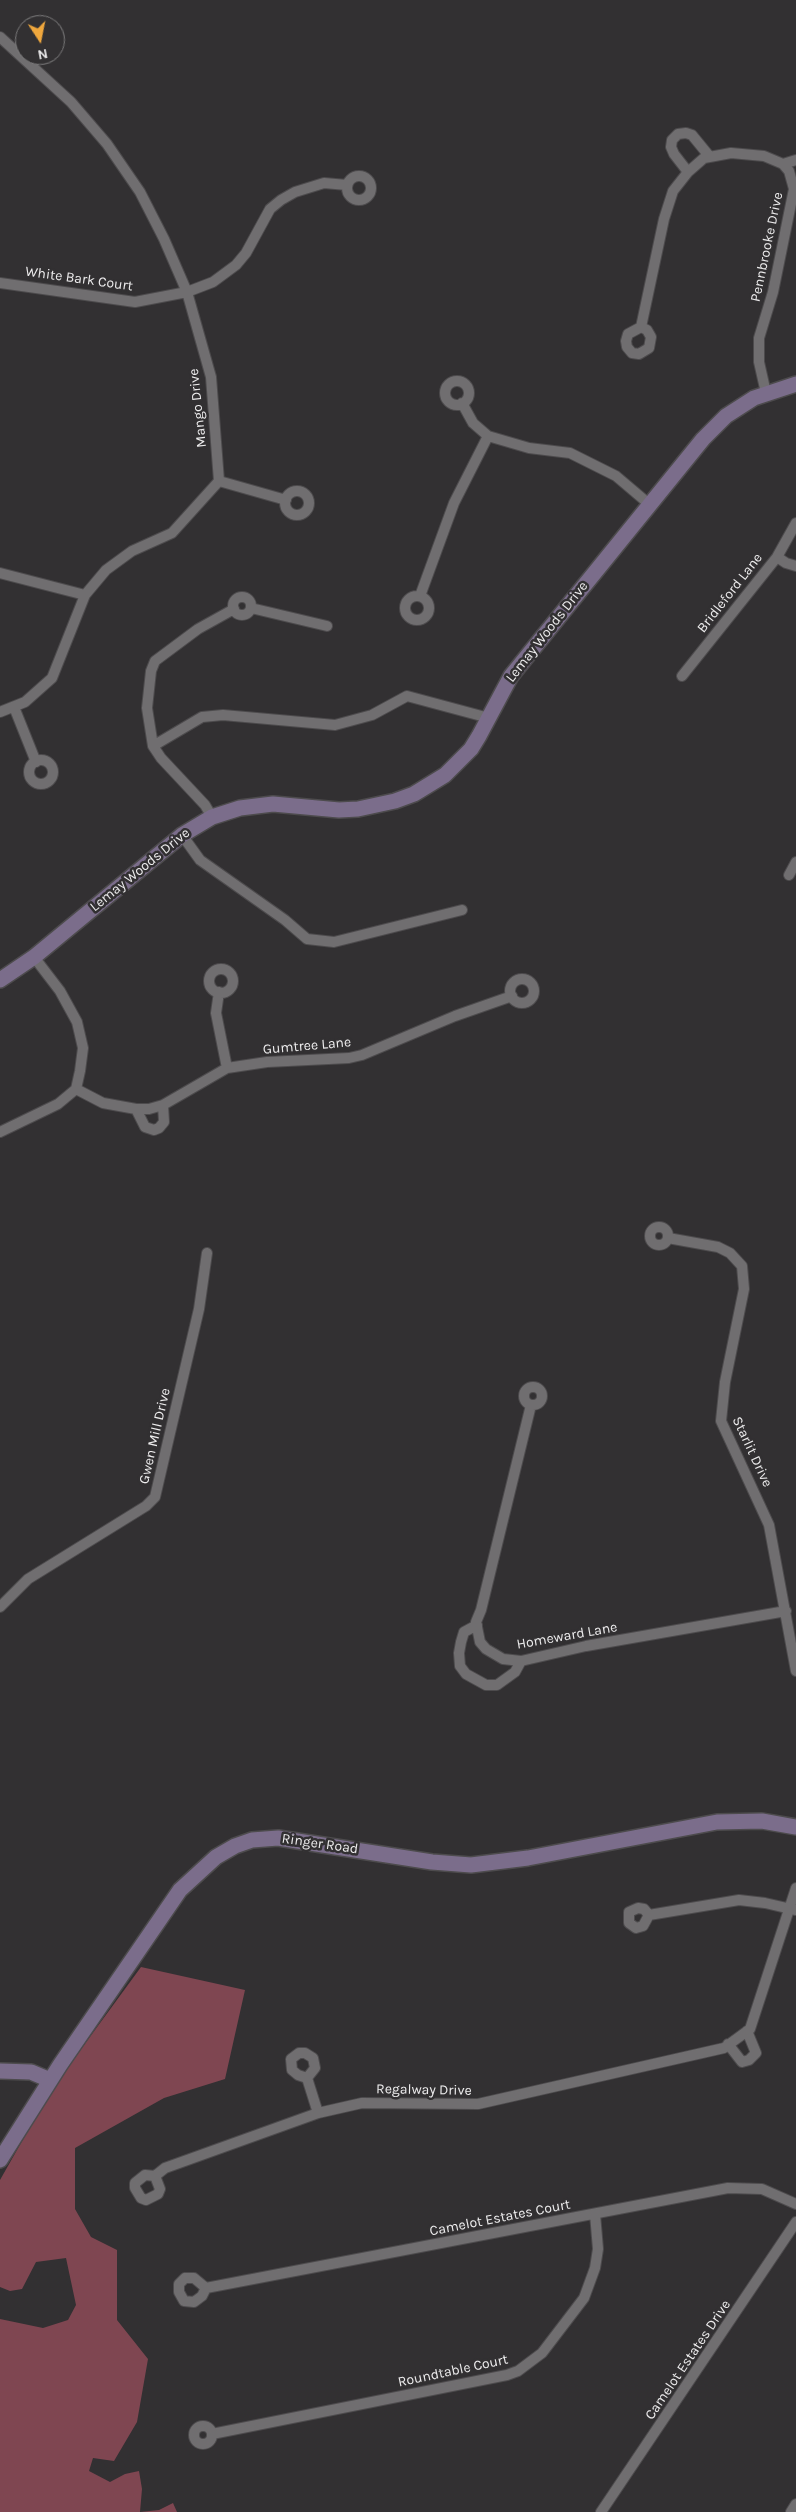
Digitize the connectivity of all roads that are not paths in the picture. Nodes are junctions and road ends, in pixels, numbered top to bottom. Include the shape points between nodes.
1 (0, 37) edge
2 (710, 157) junction
3 (796, 160) edge
4 (783, 164) junction
5 (688, 172) junction
6 (347, 185) dead end
7 (795, 188) edge
8 (0, 283) edge
9 (187, 292) junction
10 (640, 327) dead end
11 (796, 384) edge
12 (766, 393) junction
13 (462, 403) dead end
14 (488, 436) junction
15 (219, 481) junction
16 (286, 500) dead end
17 (650, 504) junction
18 (796, 524) edge
19 (777, 557) junction
20 (796, 566) edge
21 (0, 573) edge
22 (85, 595) junction
23 (420, 596) dead end
24 (252, 608) junction
25 (234, 609) junction
26 (327, 626) dead end
27 (682, 676) dead end
28 (14, 707) junction
29 (0, 712) edge
30 (489, 718) junction
31 (153, 746) junction
32 (36, 762) dead end
33 (212, 817) junction
34 (182, 834) junction
35 (796, 862) edge
36 (789, 875) dead end
37 (462, 910) dead end
38 (34, 957) junction
39 (0, 980) edge
40 (219, 992) dead end
41 (512, 996) dead end
42 (227, 1068) junction
43 (76, 1089) junction
44 (164, 1105) junction
45 (136, 1109) junction
46 (0, 1132) edge
47 (668, 1238) dead end
48 (207, 1253) dead end
49 (531, 1405) dead end
50 (0, 1607) edge
51 (786, 1611) junction
52 (477, 1625) junction
53 (521, 1661) junction
54 (796, 1671) edge
55 (796, 1827) edge
56 (796, 1888) edge
57 (793, 1910) edge
58 (649, 1915) dead end
59 (748, 2031) junction
60 (728, 2044) junction
61 (0, 2071) edge
62 (308, 2078) dead end
63 (50, 2080) junction
64 (318, 2113) junction
65 (0, 2160) edge
66 (155, 2176) dead end
67 (796, 2204) edge
68 (595, 2214) junction
69 (796, 2222) edge
70 (206, 2288) dead end
71 (212, 2434) dead end
72 (796, 2504) edge
73 (601, 2512) edge
74 (791, 2512) edge

1 - 9 street, Mango Drive via 71,102 107,144 140,192
2 - 4 street via 731,153 764,156
2 - 5 street via 704,158
2 - 5 street via 692,135 678,134 671,147
3 - 4 street
4 - 7 street, Pennbrooke Drive
5 - 10 street via 673,191 664,220
6 - 9 street, White Bark Court via 324,183 295,192 282,200 270,209 236,265 213,282
7 - 12 street, Pennbrooke Drive via 773,292 759,338 759,362
8 - 9 street, White Bark Court via 134,302
9 - 15 street, Mango Drive via 211,377
11 - 12 street, Lemay Woods Drive
12 - 17 street, Lemay Woods Drive via 740,407 714,427
13 - 14 street via 473,423
14 - 17 street via 528,448 570,453 616,476
14 - 23 street via 454,503
15 - 16 street
15 - 22 street via 172,533 132,551 106,570
17 - 30 street, Lemay Woods Drive via 511,676
18 - 19 street, Bridleford Lane
19 - 20 street
19 - 27 street, Bridleford Lane
21 - 22 street
22 - 28 street via 52,678 25,702
24 - 25 street via 243,615
24 - 25 street via 251,601 243,596 235,600
24 - 26 street
25 - 31 street via 198,629 155,661 150,671 147,708
28 - 29 street
28 - 32 street
30 - 31 street via 407,696 372,715 336,725 202,716
30 - 33 street, Lemay Woods Drive via 470,749 445,775 414,794 395,801 358,810 273,804 240,808
31 - 33 street
33 - 34 street, Lemay Woods Drive
34 - 37 street via 200,860 307,939 334,942
34 - 38 street, Lemay Woods Drive
35 - 36 street
38 - 39 street, Lemay Woods Drive
38 - 43 street via 60,991 82,1036 83,1054
40 - 42 street via 216,1013
41 - 42 street, Gumtree Lane via 362,1055
42 - 44 street, Gumtree Lane
43 - 45 street, Gumtree Lane via 103,1103
43 - 46 street via 39,1116
44 - 45 street, Gumtree Lane
44 - 45 street via 164,1122 154,1130 145,1127
47 - 51 street, Starlit Drive via 718,1247 730,1253 742,1266 744,1288 725,1382 721,1421 769,1525
48 - 50 street, Gwen Mill Drive via 194,1330 158,1486 151,1502 28,1579
49 - 52 street
51 - 53 street, Homeward Lane via 586,1646
51 - 54 street, Starlit Drive
52 - 53 street, Homeward Lane via 480,1642 486,1649 504,1659
52 - 53 street via 464,1632 458,1653 460,1666 466,1674 486,1685 497,1685 515,1672
55 - 63 street, Ringer Road via 746,1820 717,1822 472,1865 425,1861 278,1838 244,1842 216,1857 180,1890
56 - 57 street
57 - 58 street via 739,1900
57 - 59 street
59 - 60 street, Regalway Drive
59 - 60 street via 756,2053 749,2060 742,2062
60 - 64 street, Regalway Drive via 706,2053 478,2104 362,2102
61 - 63 street via 22,2070
62 - 64 street
63 - 65 street, Ringer Road
64 - 66 street, Regalway Drive via 165,2168
67 - 68 street, Camelot Estates Court via 762,2189 744,2187
68 - 70 street, Camelot Estates Court
68 - 71 street, Roundtable Court via 598,2249 584,2298 542,2353 518,2371
69 - 73 street, Camelot Estates Drive
72 - 74 street

